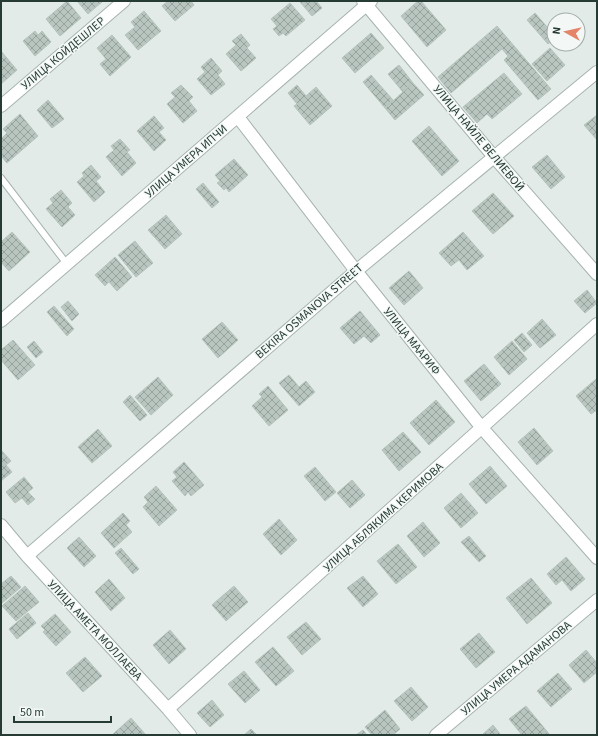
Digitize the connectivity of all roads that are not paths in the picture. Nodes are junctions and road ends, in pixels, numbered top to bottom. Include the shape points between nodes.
1 (124, 1) edge
2 (367, 2) edge
3 (597, 72) edge
4 (1, 106) edge
5 (238, 117) junction
6 (494, 157) junction
7 (1, 178) edge
8 (67, 264) junction
9 (356, 271) junction
10 (597, 274) edge
11 (1, 321) edge
12 (597, 324) edge
13 (482, 428) junction
14 (1, 524) edge
15 (27, 556) junction
16 (597, 558) edge
17 (597, 600) edge
18 (168, 709) junction
19 (190, 735) edge
20 (436, 735) edge

1 - 4 street, УЛИЦА КОЙДЕШЛЕР
2 - 5 street, УЛИЦА УМЕРА ИПЧИ
2 - 6 street, УЛИЦА НАЙЛЕ ВЕЛИЕВОЙ
3 - 6 street, BEKIRA OSMANOVA STREET
5 - 8 street, УЛИЦА УМЕРА ИПЧИ
5 - 9 street, УЛИЦА МААРИФ
6 - 9 street, BEKIRA OSMANOVA STREET
6 - 10 street, УЛИЦА НАЙЛЕ ВЕЛИЕВОЙ
7 - 8 lane
8 - 11 street, УЛИЦА УМЕРА ИПЧИ
9 - 13 street, УЛИЦА МААРИФ
9 - 15 street, BEKIRA OSMANOVA STREET
12 - 13 street, УЛИЦА АБЛЯКИМА КЕРИМОВА
13 - 16 street, УЛИЦА МААРИФ
13 - 18 street, УЛИЦА АБЛЯКИМА КЕРИМОВА
14 - 15 street, УЛИЦА АМЕТА МОЛЛАЕВА
15 - 18 street, УЛИЦА АМЕТА МОЛЛАЕВА
17 - 20 street, УЛИЦА УМЕРА АДАМАНОВА
18 - 19 street, УЛИЦА АМЕТА МОЛЛАЕВА

